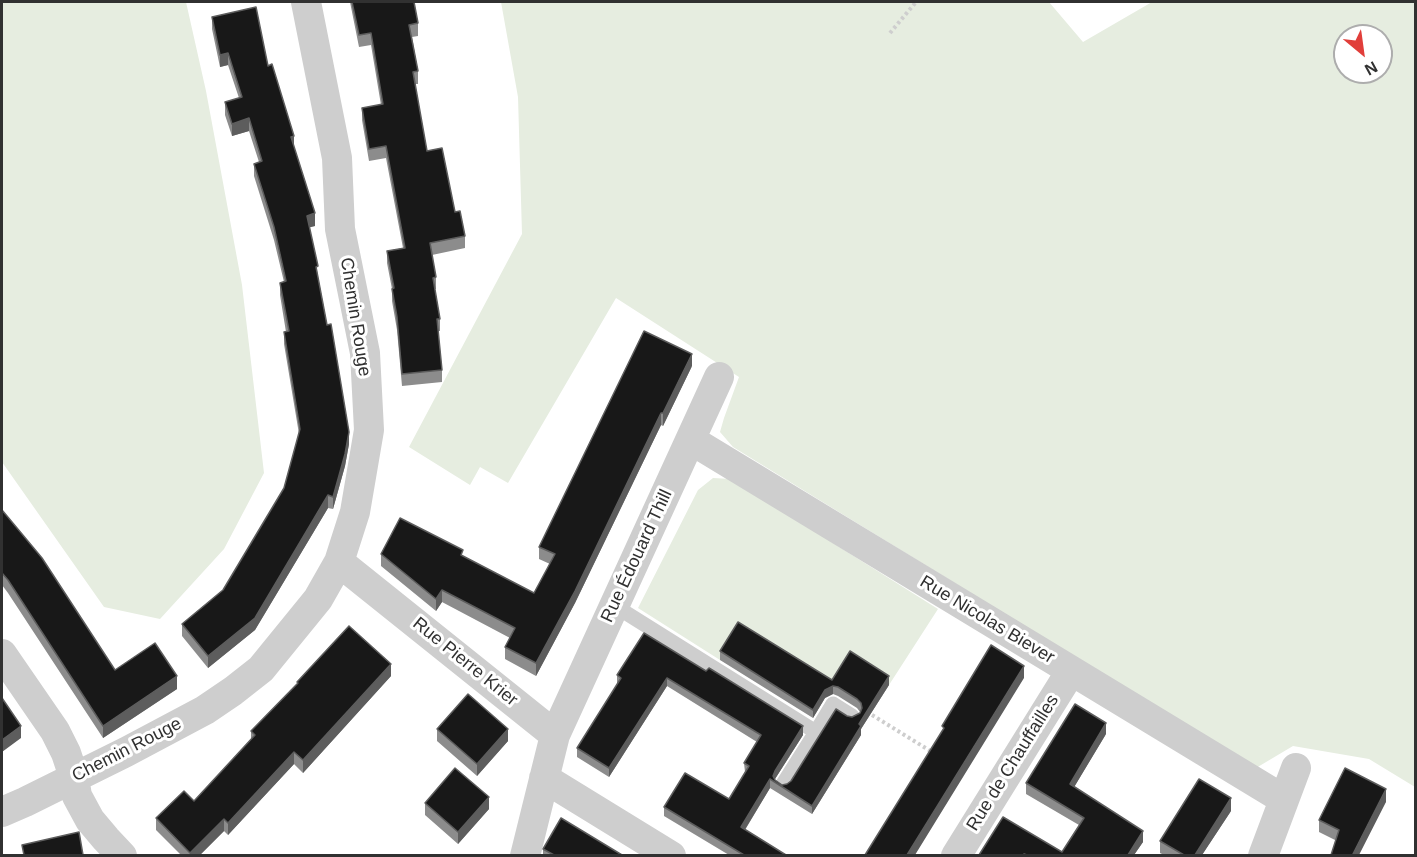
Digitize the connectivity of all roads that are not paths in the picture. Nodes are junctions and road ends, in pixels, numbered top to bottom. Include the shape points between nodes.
1 (306, 2) edge
2 (719, 377) dead end
3 (691, 440) junction
4 (339, 561) junction
5 (615, 606) junction
6 (2, 654) edge
7 (1071, 671) junction
8 (852, 716) edge
9 (816, 732) junction
10 (555, 735) junction
11 (1296, 768) dead end
12 (74, 777) junction
13 (544, 778) junction
14 (783, 784) edge
15 (1283, 800) junction
16 (2, 812) edge
17 (122, 855) edge
18 (525, 855) edge
19 (670, 855) edge
20 (956, 855) edge
21 (1263, 855) edge

1 - 4 street, Chemin Rouge via 337,158 340,229 365,353 369,430 355,512
2 - 3 street, Rue Édouard Thill
3 - 5 street, Rue Édouard Thill
3 - 7 street, Rue Nicolas Biever
4 - 10 street, Rue Pierre Krier
4 - 12 street, Chemin Rouge via 318,599 261,669 205,710
5 - 9 lane
5 - 10 street, Rue Édouard Thill
6 - 12 street via 55,731
7 - 15 street, Rue Nicolas Biever
7 - 20 street, Rue de Chauffailles
8 - 9 lane via 832,704
9 - 14 lane
10 - 13 street
11 - 15 street
12 - 16 street, Chemin Rouge
12 - 17 street via 77,796 90,820
13 - 18 street
13 - 19 street
15 - 21 street

